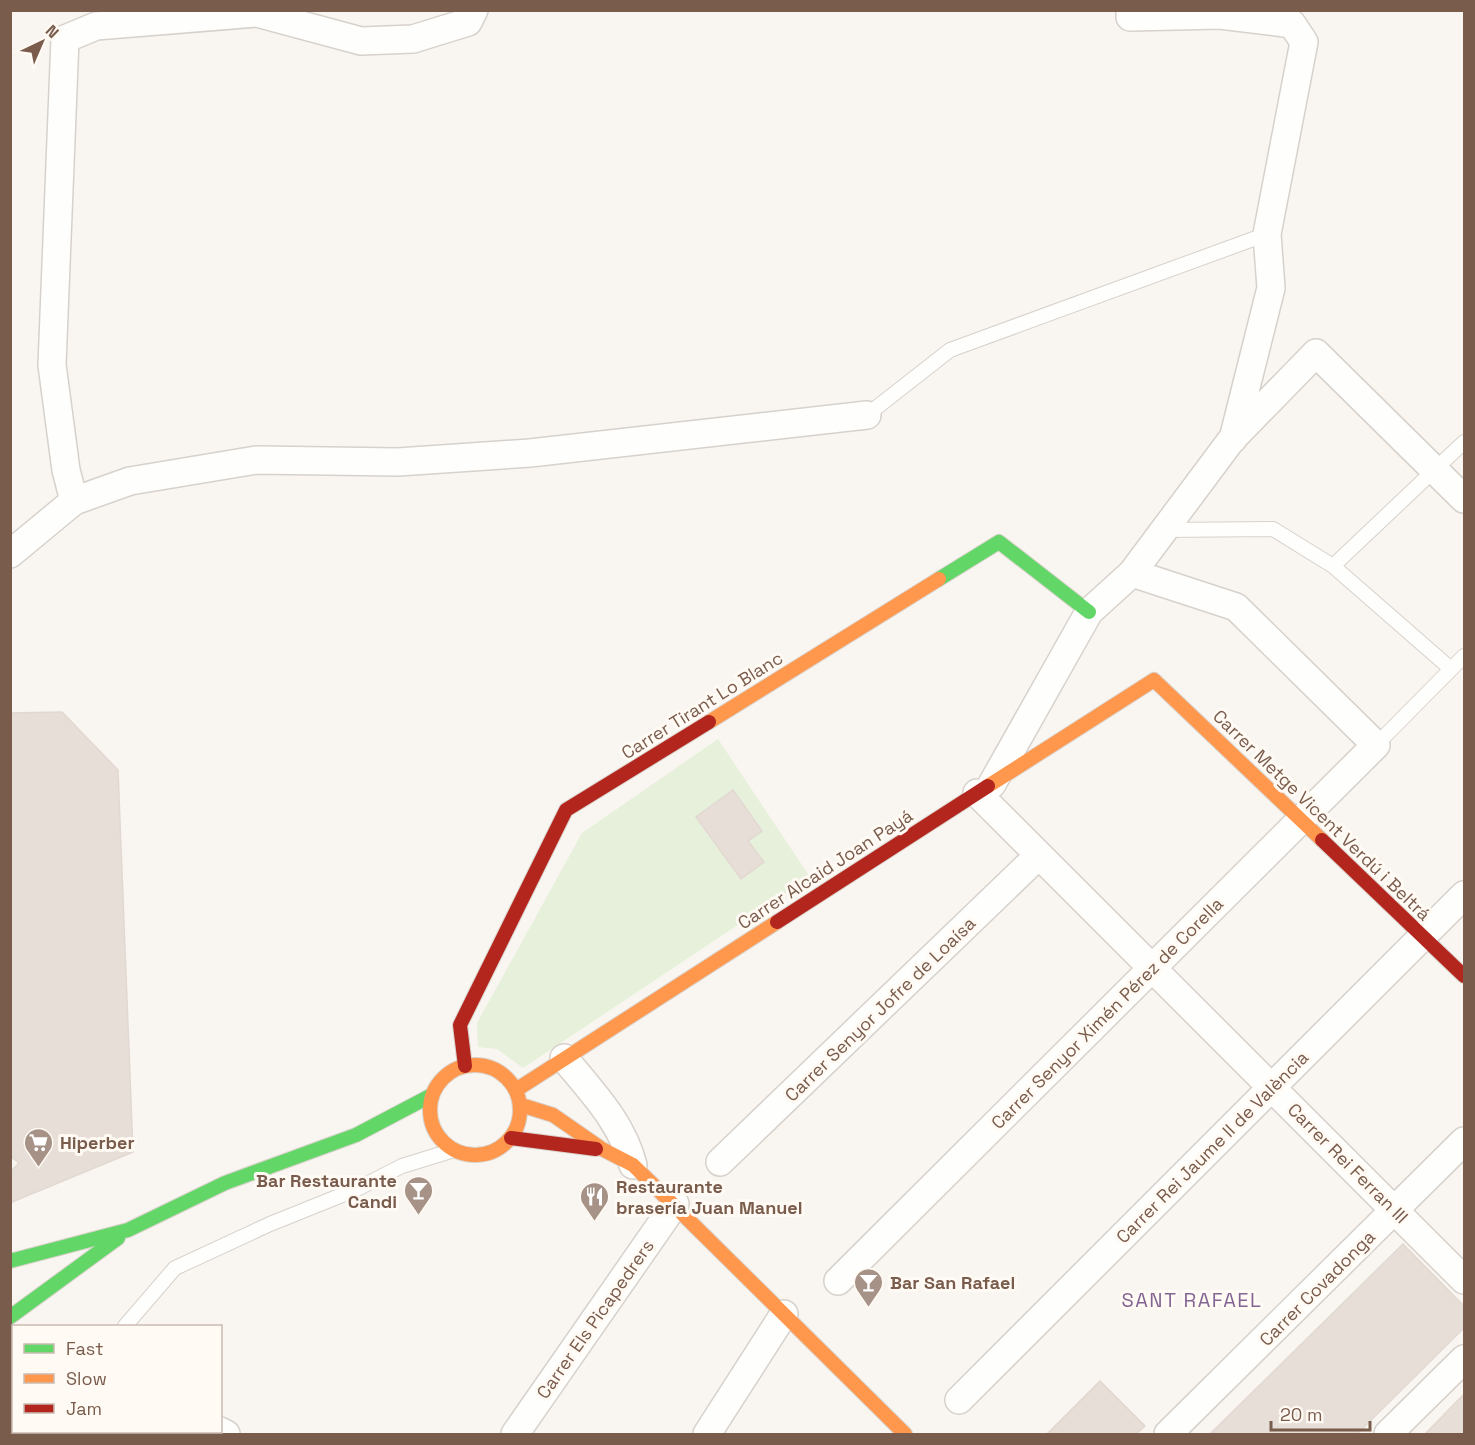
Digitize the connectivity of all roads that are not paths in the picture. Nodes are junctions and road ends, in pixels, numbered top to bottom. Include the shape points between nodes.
1 (474, 10) edge
2 (1130, 10) edge
3 (1267, 234) junction
4 (867, 415) joint
5 (1233, 440) junction
6 (1464, 442) edge
7 (1436, 470) junction
8 (1464, 499) edge
9 (74, 501) junction
10 (1164, 530) junction
11 (10, 554) edge
12 (1333, 566) junction
13 (1132, 573) junction
14 (1089, 612) junction
15 (1464, 656) edge
16 (1451, 669) junction
17 (1154, 680) joint
18 (1376, 745) junction
19 (985, 788) junction
20 (1301, 820) junction
21 (1040, 855) junction
22 (1464, 895) edge
23 (1423, 936) junction
24 (1152, 968) junction
25 (1464, 976) edge
26 (564, 1058) junction
27 (465, 1066) junction
28 (1272, 1087) junction
29 (516, 1090) junction
30 (432, 1095) junction
31 (520, 1104) junction
32 (391, 1134) dead end
33 (356, 1135) junction
34 (511, 1138) junction
35 (1464, 1141) edge
36 (602, 1149) junction
37 (454, 1150) junction
38 (720, 1162) dead end
39 (633, 1165) junction
40 (675, 1204) junction
41 (1395, 1210) junction
42 (128, 1230) junction
43 (10, 1261) edge
44 (1464, 1280) edge
45 (838, 1281) dead end
46 (784, 1314) junction
47 (10, 1317) edge
48 (126, 1325) edge
49 (1464, 1359) edge
50 (959, 1400) dead end
51 (515, 1434) edge
52 (707, 1434) edge
53 (905, 1434) edge
54 (1168, 1434) edge
55 (1388, 1434) edge

1 - 9 street via 468,22 413,39 362,41 257,14 96,26 65,39 52,365
2 - 3 street via 1130,16 1220,15 1292,24 1304,42
3 - 4 lane via 950,350
3 - 5 street via 1271,288
4 - 9 street via 519,454 398,462 256,460 130,481
5 - 7 street via 1316,353
5 - 10 street
6 - 7 lane
7 - 8 street
7 - 12 lane
9 - 11 street
10 - 12 lane via 1273,529
10 - 13 street
12 - 16 lane
13 - 14 street
13 - 18 street via 1236,608
14 - 19 street
14 - 27 street, Carrer Tirant Lo Blanc via 999,542 566,810 460,1025
15 - 16 lane
16 - 18 lane
17 - 19 street, Carrer Alcaid Joan Payá
17 - 20 street, Carrer Metge Vicent Verdú i Beltrá
18 - 20 street, Carrer Senyor Ximén Pérez de Corella
19 - 21 street, Carrer Rei Ferran III
19 - 26 street, Carrer Alcaid Joan Payá
20 - 23 street, Carrer Metge Vicent Verdú i Beltrá
20 - 24 street, Carrer Senyor Ximén Pérez de Corella
21 - 24 street, Carrer Rei Ferran III
21 - 38 street, Carrer Senyor Jofre de Loaísa
22 - 23 street, Carrer Rei Jaume II de València
23 - 25 street, Carrer Metge Vicent Verdú i Beltrá
23 - 28 street, Carrer Rei Jaume II de València
24 - 28 street, Carrer Rei Ferran III
24 - 45 street, Carrer Senyor Ximén Pérez de Corella
26 - 29 street, Carrer Alcaid Joan Payá
26 - 39 street via 610,1115 627,1143
27 - 29 street via 495,1069
27 - 30 street via 445,1076
28 - 41 street, Carrer Rei Ferran III
28 - 50 street, Carrer Rei Jaume II de València
29 - 31 street
30 - 33 street
30 - 37 street via 431,1134
31 - 34 street via 519,1122
31 - 36 street via 553,1115
32 - 33 street
33 - 42 street via 225,1183
34 - 36 street
34 - 37 street via 485,1154
35 - 41 street, Carrer Covadonga
36 - 39 street
37 - 48 lane via 402,1166 175,1268
39 - 40 street
40 - 46 street
40 - 51 street, Carrer Els Picapedrers
41 - 44 street, Carrer Rei Ferran III
41 - 54 street, Carrer Covadonga
42 - 43 street
42 - 47 street
46 - 52 street
46 - 53 street
49 - 55 street

